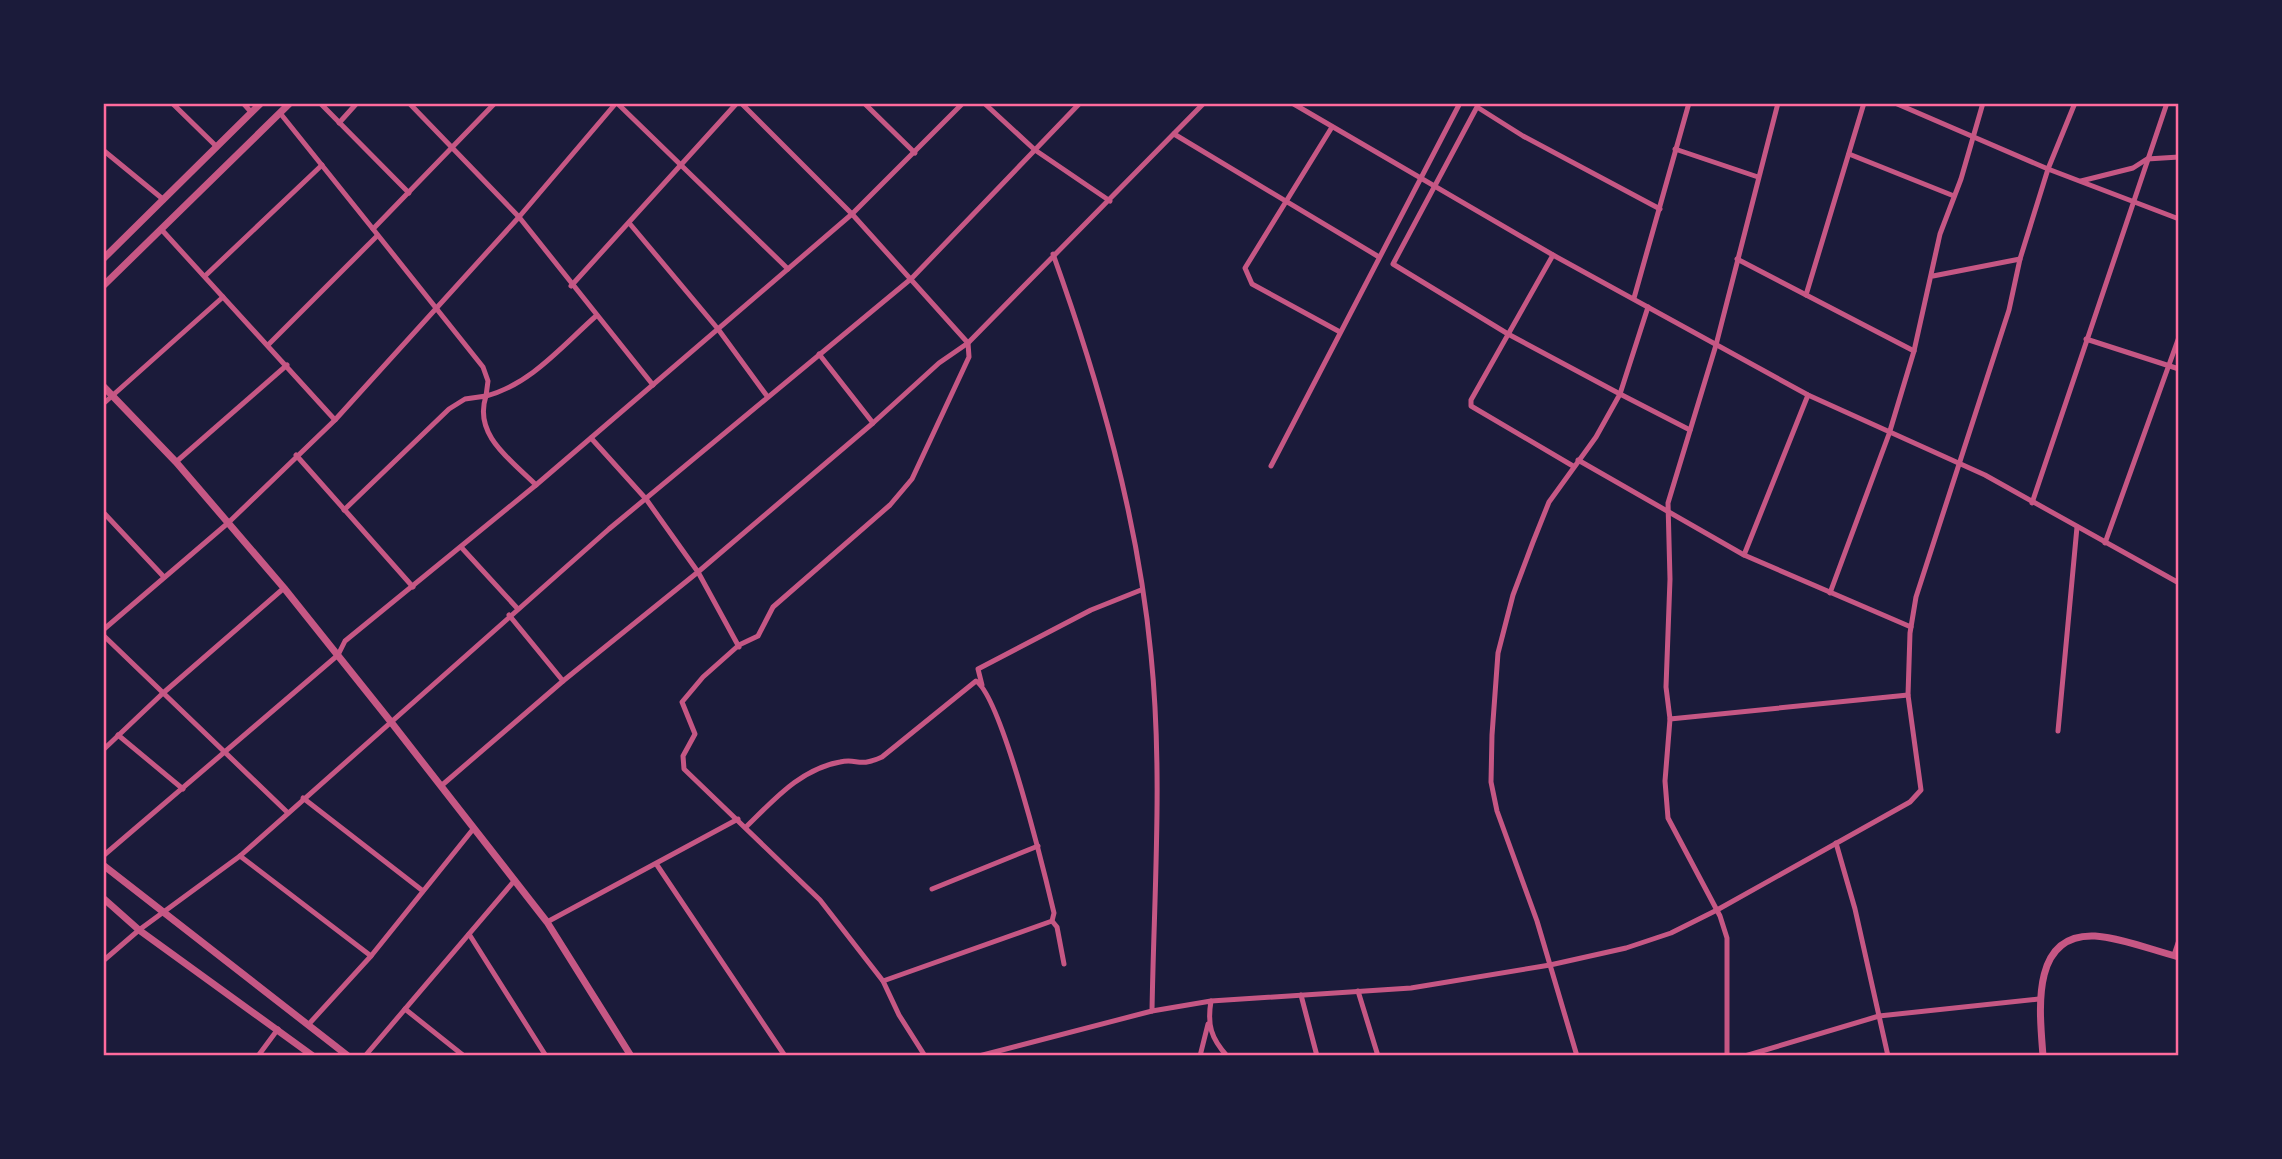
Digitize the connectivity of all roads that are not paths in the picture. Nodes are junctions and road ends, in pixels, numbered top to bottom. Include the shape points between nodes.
1 (172, 103) edge
2 (243, 103) edge
3 (261, 103) edge
4 (290, 103) edge
5 (320, 103) edge
6 (357, 103) edge
7 (409, 103) edge
8 (495, 103) edge
9 (616, 103) edge
10 (739, 103) edge
11 (863, 103) edge
12 (963, 103) edge
13 (984, 103) edge
14 (1080, 103) edge
15 (1204, 103) edge
16 (1293, 103) edge
17 (1460, 103) edge
18 (1689, 103) edge
19 (1778, 103) edge
20 (1864, 103) edge
21 (1895, 103) edge
22 (1983, 103) edge
23 (2075, 103) edge
24 (2167, 103) edge
25 (1477, 105) edge
26 (252, 113) junction
27 (280, 113) junction
28 (339, 123) junction
29 (1332, 127) junction
30 (1174, 134) junction
31 (1975, 135) junction
32 (217, 147) junction
33 (454, 147) junction
34 (1675, 149) junction
35 (103, 150) edge
36 (1035, 150) junction
37 (915, 153) junction
38 (1849, 154) junction
39 (2179, 157) edge
40 (2147, 159) junction
41 (322, 165) junction
42 (681, 165) junction
43 (2048, 169) junction
44 (1758, 177) junction
45 (1421, 178) junction
46 (2081, 181) junction
47 (1435, 185) junction
48 (409, 193) junction
49 (1954, 196) junction
50 (164, 200) junction
51 (2133, 200) junction
52 (1110, 201) junction
53 (1286, 201) junction
54 (1660, 209) junction
55 (852, 214) junction
56 (519, 217) junction
57 (2179, 219) edge
58 (630, 224) junction
59 (161, 229) junction
60 (373, 229) junction
61 (377, 236) junction
62 (1053, 254) junction
63 (1553, 255) junction
64 (1379, 257) junction
65 (103, 259) edge
66 (1737, 259) junction
67 (2020, 259) junction
68 (788, 269) junction
69 (205, 276) junction
70 (1933, 276) junction
71 (912, 278) junction
72 (103, 286) edge
73 (571, 286) junction
74 (1806, 295) junction
75 (223, 298) junction
76 (1634, 298) junction
77 (1648, 307) junction
78 (435, 310) junction
79 (596, 316) junction
80 (718, 329) junction
81 (1340, 332) junction
82 (1508, 334) junction
83 (2179, 337) edge
84 (2086, 339) junction
85 (968, 343) junction
86 (269, 344) junction
87 (1716, 345) junction
88 (1914, 351) junction
89 (819, 354) junction
90 (287, 365) junction
91 (2168, 366) junction
92 (2179, 369) edge
93 (653, 385) junction
94 (103, 386) edge
95 (1620, 394) junction
96 (1808, 395) junction
97 (112, 396) junction
98 (486, 396) junction
99 (767, 396) junction
100 (103, 404) edge
101 (335, 420) junction
102 (873, 423) junction
103 (1690, 430) junction
104 (1889, 434) junction
105 (591, 438) junction
106 (296, 455) junction
107 (1578, 460) junction
108 (176, 462) junction
109 (1960, 464) junction
110 (1271, 466) dead end
111 (1573, 466) junction
112 (536, 485) junction
113 (646, 499) junction
114 (2032, 503) junction
115 (344, 510) junction
116 (1667, 511) junction
117 (103, 512) edge
118 (228, 523) junction
119 (2077, 527) junction
120 (2105, 543) junction
121 (461, 547) junction
122 (1744, 555) junction
123 (698, 572) junction
124 (163, 576) junction
125 (2179, 583) edge
126 (413, 587) junction
127 (285, 588) junction
128 (1141, 590) junction
129 (1830, 593) junction
130 (517, 608) junction
131 (509, 615) junction
132 (1911, 627) junction
133 (103, 632) edge
134 (739, 647) junction
135 (338, 654) junction
136 (563, 681) junction
137 (982, 685) junction
138 (162, 694) junction
139 (1908, 695) junction
140 (1670, 719) junction
141 (391, 722) junction
142 (2058, 731) dead end
143 (118, 735) junction
144 (103, 750) edge
145 (225, 754) junction
146 (441, 786) junction
147 (183, 789) junction
148 (303, 798) junction
149 (287, 811) junction
150 (738, 819) junction
151 (746, 827) junction
152 (474, 828) junction
153 (1836, 843) junction
154 (1038, 846) junction
155 (103, 856) edge
156 (240, 856) junction
157 (103, 865) edge
158 (657, 865) junction
159 (515, 880) junction
160 (932, 889) dead end
161 (423, 891) junction
162 (103, 898) edge
163 (1717, 910) junction
164 (162, 914) junction
165 (1052, 921) junction
166 (547, 922) junction
167 (139, 930) junction
168 (468, 934) junction
169 (2179, 940) edge
170 (371, 956) junction
171 (2176, 956) edge
172 (103, 961) edge
173 (1064, 964) dead end
174 (1550, 965) junction
175 (883, 981) junction
176 (1358, 991) junction
177 (1301, 995) junction
178 (2039, 999) junction
179 (1211, 1001) junction
180 (405, 1009) junction
181 (1152, 1011) junction
182 (1879, 1016) junction
183 (1208, 1024) junction
184 (308, 1026) junction
185 (278, 1029) junction
186 (258, 1056) edge
187 (313, 1056) edge
188 (348, 1056) edge
189 (365, 1056) edge
190 (464, 1056) edge
191 (545, 1056) edge
192 (631, 1056) edge
193 (785, 1056) edge
194 (925, 1056) edge
195 (979, 1056) edge
196 (1200, 1056) edge
197 (1227, 1056) edge
198 (1317, 1056) edge
199 (1378, 1056) edge
200 (1577, 1056) edge
201 (1727, 1056) edge
202 (1745, 1056) edge
203 (1888, 1056) edge
204 (2043, 1056) edge

1 - 32 street
2 - 26 street
3 - 26 street
4 - 27 street
5 - 28 street
6 - 28 street
7 - 33 street
8 - 33 street
9 - 42 street
9 - 56 street
10 - 42 street
10 - 55 street
11 - 37 street
12 - 37 street
13 - 36 street
14 - 36 street
15 - 30 street
16 - 29 street
17 - 45 street
18 - 34 street
19 - 44 street
20 - 38 street
21 - 31 street
22 - 31 street
23 - 43 street
24 - 40 street
25 - 47 street
25 - 54 street via 1524,136
26 - 32 street
27 - 41 street
27 - 59 street
28 - 48 street
29 - 45 street
29 - 53 street
30 - 52 street
30 - 53 street
31 - 43 street
31 - 49 street
32 - 50 street
33 - 48 street
33 - 56 street
34 - 44 street
34 - 54 street
35 - 50 street
36 - 52 street
36 - 71 street
37 - 55 street
38 - 49 street
38 - 74 street
39 - 40 street
40 - 46 street via 2133,168
40 - 51 street
41 - 60 street
41 - 69 street
42 - 58 street
42 - 68 street
43 - 46 street
43 - 67 street
44 - 66 street
45 - 47 street
45 - 64 street
46 - 51 street
47 - 63 street
47 - 82 street via 1393,264
48 - 60 street
49 - 70 street via 1940,234
50 - 65 street
51 - 57 street
51 - 84 street
52 - 62 street
53 - 64 street
53 - 81 street via 1245,268 1252,284
54 - 76 street
55 - 68 street
55 - 71 street
56 - 73 street
56 - 78 street
58 - 73 street
58 - 80 street
59 - 69 street
59 - 72 street
60 - 61 street
61 - 78 street
61 - 86 street
62 - 85 street
62 - 128 street via 1091,365
63 - 76 street
63 - 82 street
64 - 81 street
66 - 74 street
66 - 87 street
67 - 70 street
67 - 109 street via 2009,310
68 - 80 street
69 - 75 street
70 - 88 street
71 - 85 street
71 - 89 street
73 - 79 street
74 - 88 street
75 - 86 street
75 - 97 street
76 - 77 street
77 - 87 street
77 - 95 street
78 - 98 street via 483,367 488,381
78 - 101 street
79 - 93 street
79 - 98 street via 534,371
80 - 93 street
80 - 99 street
81 - 110 street
82 - 95 street
82 - 111 street via 1471,406
83 - 91 street
84 - 91 street
84 - 114 street
85 - 102 street
85 - 134 street via 969,357 912,479 890,505 773,607 758,636
86 - 90 street
87 - 96 street
87 - 103 street
88 - 104 street
89 - 99 street
89 - 102 street
90 - 101 street
90 - 108 street
91 - 92 street
91 - 120 street
93 - 105 street
94 - 97 street
95 - 103 street
95 - 107 street
96 - 104 street
96 - 122 street
97 - 100 street
97 - 108 street
98 - 112 street via 482,416 486,431
98 - 115 street via 465,399 449,409
99 - 113 street
101 - 106 street
102 - 123 street
103 - 116 street
104 - 109 street
104 - 129 street
105 - 112 street
105 - 113 street
106 - 115 street
106 - 118 street
107 - 111 street
107 - 116 street
108 - 118 street
109 - 114 street
109 - 132 street via 1916,597
111 - 174 street via 1549,502 1513,594 1498,653 1492,735 1491,782 1497,811
112 - 121 street
113 - 123 street
113 - 130 street
114 - 119 street
115 - 126 street
116 - 122 street
116 - 140 street via 1666,687
117 - 124 street
118 - 124 street
118 - 127 street
119 - 120 street
119 - 142 street
120 - 125 street
121 - 126 street
121 - 130 street
122 - 129 street
123 - 134 street
123 - 136 street
124 - 133 street
126 - 135 street via 345,641
127 - 135 street
127 - 138 street
128 - 137 street via 1091,610 978,669
128 - 181 street via 1152,655 1158,784
129 - 132 street
130 - 131 street
131 - 136 street
131 - 141 street
132 - 139 street
133 - 138 street
134 - 150 street via 682,702 695,734 683,756 685,773
135 - 141 street
135 - 145 street
136 - 146 street
137 - 151 street via 975,681 881,757 864,765 841,761 791,783
137 - 154 street via 995,711
138 - 143 street
138 - 145 street
139 - 140 street
139 - 153 street via 1922,790 1910,802
140 - 163 street via 1665,781 1668,818
141 - 146 street
141 - 148 street
143 - 144 street
143 - 147 street
145 - 147 street
145 - 149 street
146 - 152 street
147 - 155 street
148 - 149 street
148 - 161 street
149 - 156 street
150 - 151 street
150 - 158 street
151 - 175 street via 820,900
152 - 159 street
152 - 161 street
153 - 163 street
153 - 182 street
154 - 160 street
154 - 165 street
156 - 164 street
156 - 170 street
157 - 164 street
158 - 166 street
158 - 193 street
159 - 166 street
159 - 168 street
161 - 170 street
162 - 167 street
163 - 174 street via 1671,933
163 - 201 street via 1729,958
164 - 167 street
164 - 184 street
165 - 173 street
165 - 175 street
166 - 192 street
167 - 172 street
167 - 185 street
168 - 180 street
168 - 191 street
169 - 171 street
170 - 184 street
171 - 178 street via 2093,936 2063,944 2047,963
174 - 176 street via 1411,988
174 - 200 street
175 - 194 street
176 - 177 street
176 - 199 street
177 - 179 street
177 - 198 street
178 - 182 street
178 - 204 street
179 - 181 street
179 - 183 street
180 - 189 street
180 - 190 street
181 - 195 street
182 - 202 street
182 - 203 street
183 - 196 street
183 - 197 street
184 - 188 street
185 - 186 street
185 - 187 street

